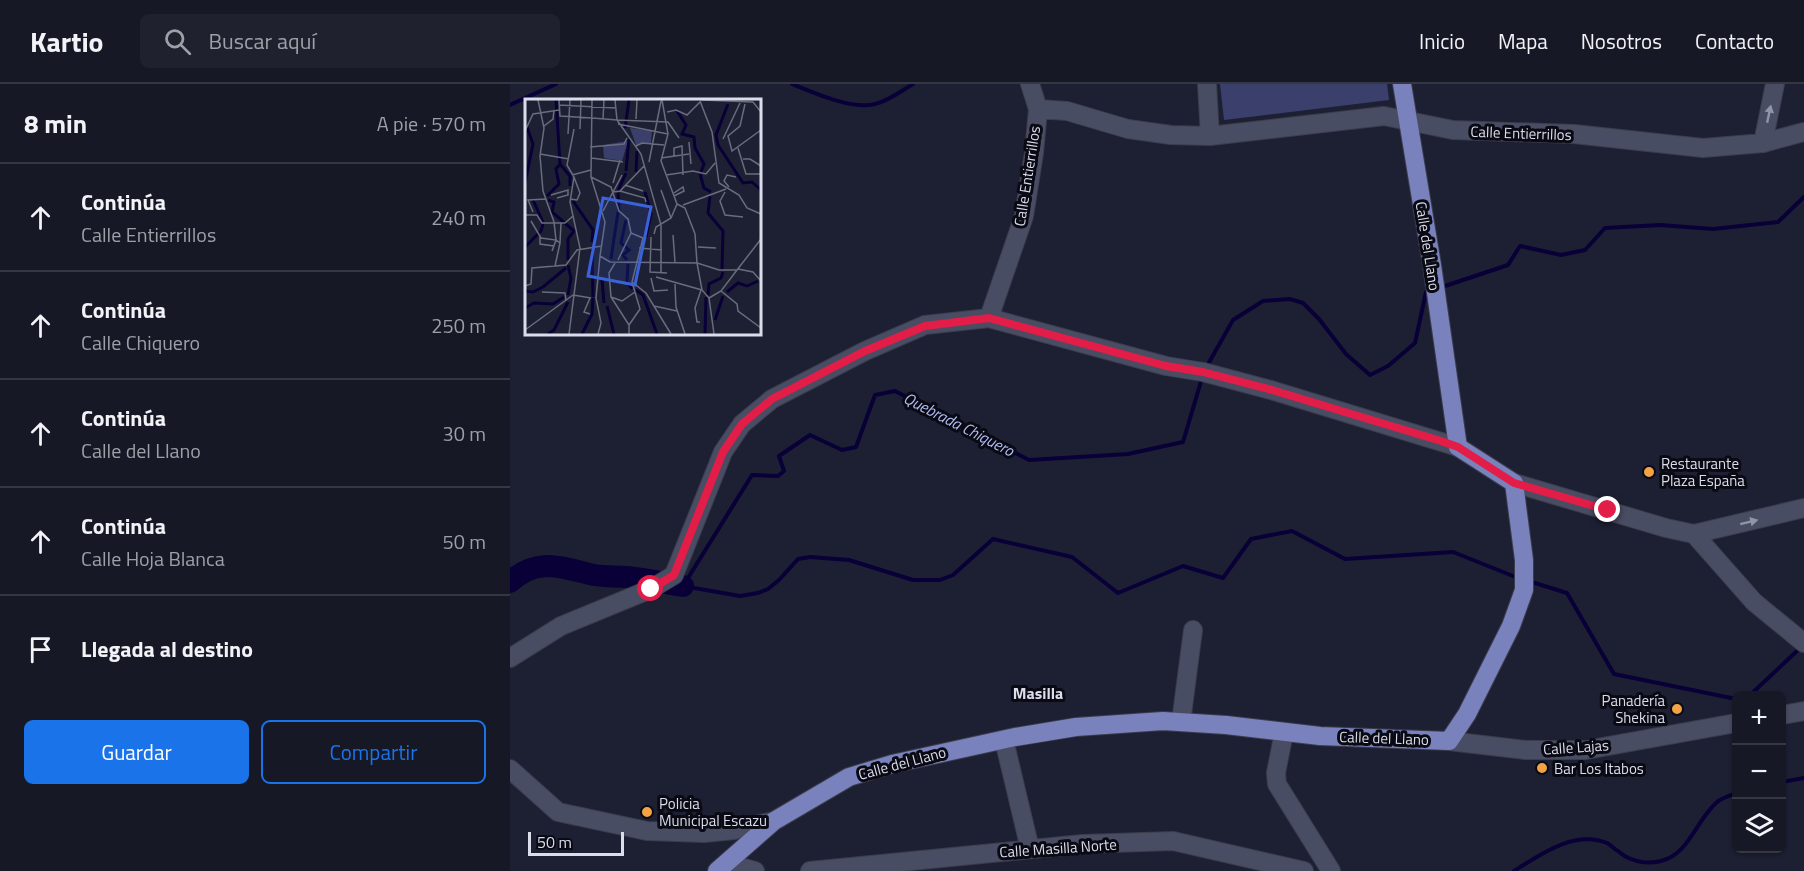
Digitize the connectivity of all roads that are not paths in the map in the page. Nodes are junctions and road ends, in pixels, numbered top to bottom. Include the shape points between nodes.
1 (1030, 84) edge
2 (1207, 84) edge
3 (1402, 84) edge
4 (1775, 84) edge
5 (1038, 109) junction
6 (1408, 120) junction
7 (1804, 132) edge
8 (1210, 136) junction
9 (1763, 143) junction
10 (989, 318) junction
11 (1458, 447) junction
12 (1514, 483) junction
13 (1804, 508) edge
14 (1694, 534) junction
15 (1193, 630) dead end
16 (1804, 643) edge
17 (510, 658) edge
18 (1804, 711) edge
19 (1786, 714) edge
20 (1181, 722) junction
21 (1732, 724) edge
22 (1284, 732) junction
23 (1004, 740) junction
24 (1449, 741) junction
25 (510, 770) edge
26 (774, 821) junction
27 (1030, 849) junction
28 (722, 867) edge
29 (755, 871) edge
30 (810, 871) edge
31 (1304, 871) edge
32 (1331, 871) edge

1 - 5 street
2 - 8 street
3 - 6 main road, Calle del Llano
9 -> 4 street
5 - 8 street, Calle Entierrillos via 1067,111 1128,129
5 - 10 street, Calle Entierrillos via 1024,216
6 - 8 street, Calle Entierrillos via 1384,116
6 - 9 street, Calle Entierrillos via 1453,130 1574,134 1703,148
6 - 11 main road, Calle del Llano
7 - 9 street, Calle Entierrillos
10 - 11 street via 1272,390
10 - 17 street via 925,326 865,351 772,399 742,424 723,452 674,575 651,589 561,626
11 - 12 main road
12 - 14 street
12 - 24 main road, Calle del Llano via 1524,590 1511,626 1467,714
14 -> 13 street
14 - 16 street via 1754,602
15 - 20 street
18 - 19 street
20 - 22 main road, Calle del Llano
20 - 23 main road, Calle del Llano via 1076,727
21 - 24 street, Calle Lajas via 1586,750 1526,750
22 - 24 main road, Calle del Llano
22 - 32 street via 1277,784
23 - 26 main road, Calle del Llano via 849,777
23 - 27 street
25 - 26 street via 558,812 647,831 704,833
26 - 28 main road, Calle del Llano
27 - 30 street, Calle Masilla Norte
27 - 31 street, Calle Masilla Norte via 1173,842
28 - 29 street

